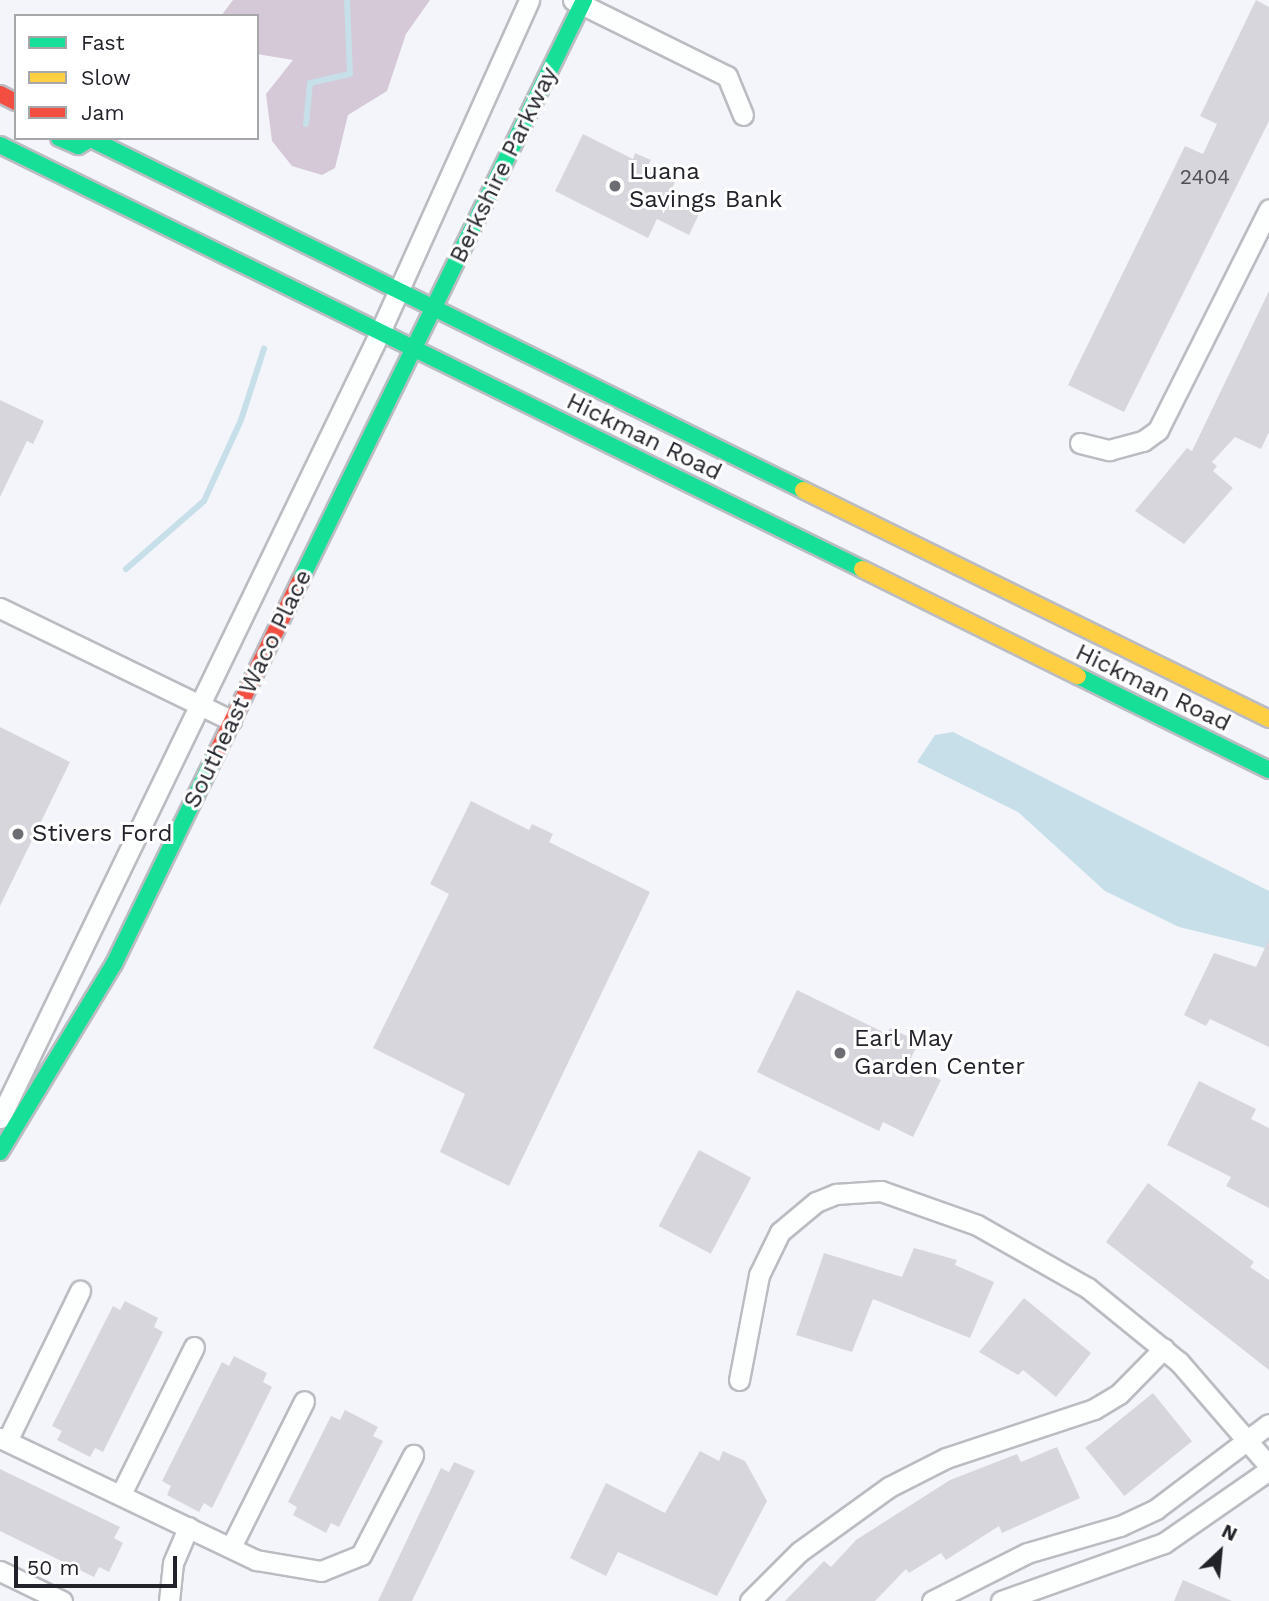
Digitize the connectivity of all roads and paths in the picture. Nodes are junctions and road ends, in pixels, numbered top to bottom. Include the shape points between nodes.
1 (529, 0) edge
2 (579, 2) edge
3 (743, 115) dead end
4 (64, 140) edge
5 (87, 140) edge
6 (94, 140) edge
7 (0, 145) edge
8 (1269, 209) edge
9 (397, 290) junction
10 (436, 309) junction
11 (427, 331) joint
12 (380, 332) junction
13 (418, 350) junction
14 (1080, 443) dead end
15 (0, 608) edge
16 (201, 705) junction
17 (1269, 719) edge
18 (231, 720) junction
19 (1269, 770) edge
20 (0, 1118) edge
21 (0, 1152) edge
22 (80, 1292) dead end
23 (194, 1347) dead end
24 (1164, 1348) junction
25 (739, 1380) dead end
26 (304, 1401) dead end
27 (1269, 1424) edge
28 (4, 1438) edge
29 (1251, 1440) junction
30 (413, 1455) dead end
31 (1269, 1468) edge
32 (121, 1494) junction
33 (188, 1527) junction
34 (231, 1548) junction
35 (0, 1571) edge
36 (62, 1601) edge
37 (169, 1601) edge
38 (750, 1601) edge
39 (932, 1601) edge
40 (1001, 1601) edge

1 - 9 street, Berkshire Parkway
2 - 3 street via 727,76
2 - 10 main road, Berkshire Parkway
4 - 5 main road via 78,146
6 - 9 main road, Hickman Road
7 - 12 main road, Hickman Road
8 - 14 street via 1158,430 1143,441 1109,450
9 - 10 main road, Hickman Road
9 - 12 street, Southeast Waco Place
10 - 11 main road, Berkshire Parkway
10 - 17 main road, Hickman Road
11 - 13 main road, Southeast Waco Place
12 - 13 main road, Hickman Road
12 - 16 street, Southeast Waco Place
13 - 18 main road, Southeast Waco Place
13 - 19 main road, Hickman Road
15 - 16 street
16 - 18 street
16 - 20 street, Southeast Waco Place
18 - 21 main road, Southeast Waco Place via 114,964
22 - 28 street
23 - 32 street
24 - 25 street via 1088,1288 1033,1254 918,1202 860,1191 816,1202 780,1233 759,1275
24 - 29 street
24 - 38 street via 1135,1380 1094,1409 946,1458 889,1488 799,1552
26 - 34 street
27 - 29 street
28 - 32 street
29 - 31 street
29 - 39 street via 1156,1509 1120,1526 1027,1553
30 - 34 street via 371,1540 348,1564 303,1569 256,1560
31 - 40 street via 1164,1543
32 - 33 street
33 - 34 street
33 - 37 street via 173,1563
35 - 36 street

